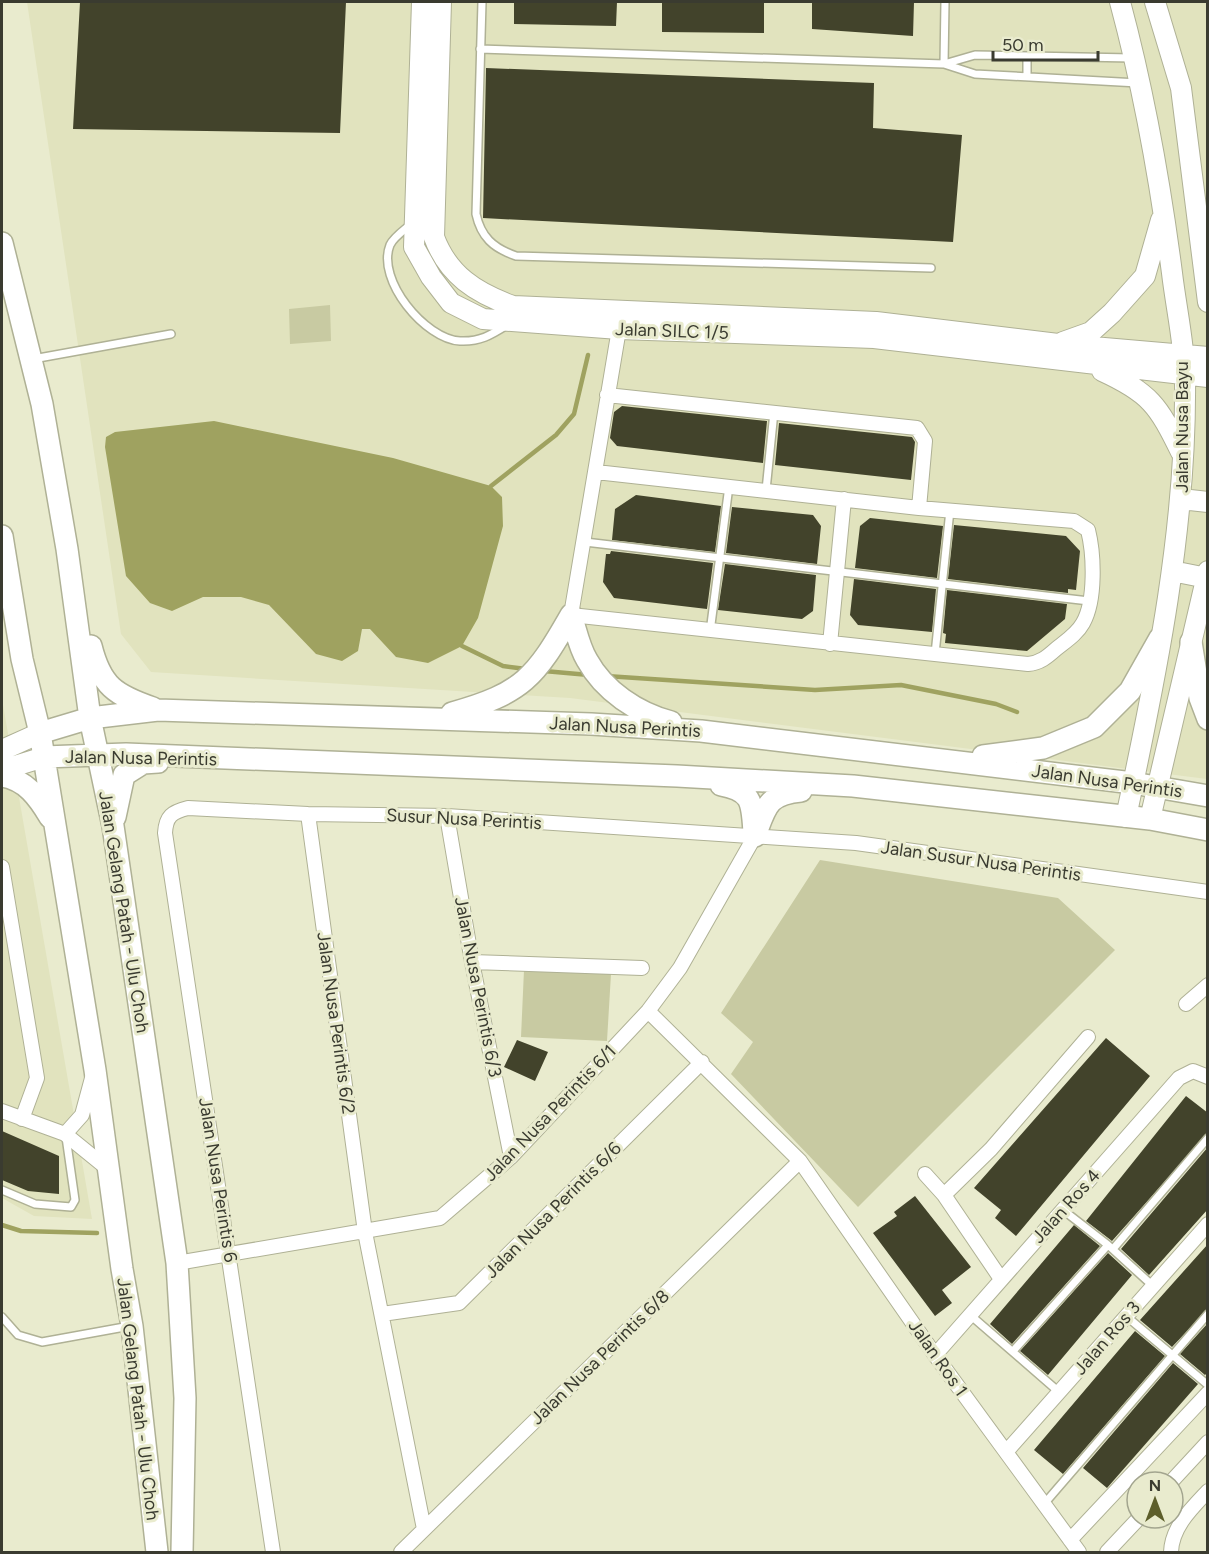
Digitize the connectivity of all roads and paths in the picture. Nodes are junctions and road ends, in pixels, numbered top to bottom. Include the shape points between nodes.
1 (422, 2) edge
2 (441, 2) edge
3 (482, 2) edge
4 (945, 2) edge
5 (1120, 2) edge
6 (1155, 2) edge
7 (480, 49) junction
8 (1027, 56) junction
9 (1135, 58) junction
10 (944, 64) junction
11 (1028, 77) junction
12 (1141, 83) junction
13 (1164, 212) junction
14 (414, 220) junction
15 (2, 243) edge
16 (931, 268) dead end
17 (1208, 302) edge
18 (512, 322) junction
19 (619, 329) junction
20 (171, 334) dead end
21 (1058, 344) junction
22 (1183, 355) junction
23 (1208, 357) edge
24 (30, 359) junction
25 (1086, 364) junction
26 (1185, 375) junction
27 (1208, 377) edge
28 (607, 395) junction
29 (774, 412) junction
30 (1183, 458) junction
31 (596, 472) junction
32 (729, 486) junction
33 (766, 490) junction
34 (844, 499) junction
35 (1181, 499) junction
36 (1208, 502) edge
37 (919, 508) junction
38 (950, 510) junction
39 (2, 536) edge
40 (585, 542) junction
41 (67, 549) junction
42 (719, 558) junction
43 (837, 571) junction
44 (1172, 571) junction
45 (1207, 575) edge
46 (942, 584) junction
47 (1089, 601) junction
48 (571, 615) junction
49 (710, 632) junction
50 (1160, 638) junction
51 (1191, 642) junction
52 (830, 644) junction
53 (935, 655) junction
54 (158, 710) junction
55 (90, 718) junction
56 (430, 719) junction
57 (1208, 719) edge
58 (701, 731) junction
59 (40, 733) junction
60 (2, 750) edge
61 (97, 754) junction
62 (898, 754) junction
63 (44, 757) junction
64 (203, 759) junction
65 (2, 770) edge
66 (2, 776) edge
67 (676, 776) junction
68 (1133, 783) junction
69 (853, 786) junction
70 (1156, 787) junction
71 (1208, 796) edge
72 (174, 812) joint
73 (308, 814) junction
74 (447, 816) junction
75 (1126, 817) junction
76 (1149, 819) junction
77 (113, 826) junction
78 (56, 828) junction
79 (1208, 830) edge
80 (754, 836) junction
81 (2, 875) edge
82 (1208, 892) edge
83 (472, 962) junction
84 (642, 968) dead end
85 (1208, 985) edge
86 (1186, 1004) dead end
87 (648, 1011) junction
88 (1088, 1036) dead end
89 (702, 1062) junction
90 (95, 1070) junction
91 (1206, 1076) edge
92 (2, 1111) edge
93 (22, 1119) junction
94 (65, 1134) junction
95 (1208, 1138) edge
96 (511, 1157) junction
97 (800, 1161) junction
98 (108, 1169) junction
99 (926, 1174) dead end
100 (2, 1190) edge
101 (944, 1195) junction
102 (1063, 1210) junction
103 (1208, 1224) edge
104 (365, 1232) junction
105 (1111, 1247) junction
106 (230, 1256) junction
107 (177, 1263) junction
108 (1001, 1279) junction
109 (1153, 1286) junction
110 (382, 1314) junction
111 (969, 1314) junction
112 (1208, 1314) edge
113 (1126, 1316) junction
114 (2, 1317) edge
115 (132, 1326) junction
116 (1013, 1351) junction
117 (935, 1354) junction
118 (1173, 1354) junction
119 (1208, 1385) edge
120 (1059, 1392) junction
121 (1208, 1393) edge
122 (1208, 1442) edge
123 (1006, 1452) junction
124 (1182, 1470) edge
125 (1208, 1491) edge
126 (1044, 1504) junction
127 (424, 1529) junction
128 (1128, 1530) edge
129 (1070, 1540) junction
130 (158, 1552) edge
131 (182, 1552) edge
132 (273, 1552) edge
133 (400, 1552) edge
134 (1079, 1552) edge
135 (1107, 1552) edge
136 (1171, 1552) edge

1 - 14 street, Jalan SILC 1/5
2 - 21 street, Jalan SILC 1/5 via 434,237 441,255 460,279 485,297 513,306 876,322
3 - 7 lane
4 - 10 lane
5 - 9 street, Jalan Nusa Bayu
6 - 17 street via 1181,88
7 - 10 lane
7 - 16 lane via 476,214 480,230 502,251 516,256
8 - 9 lane
8 - 10 lane via 975,55
8 - 11 lane
9 - 12 street, Jalan Nusa Bayu
10 - 11 lane via 975,74
11 - 12 lane
12 - 13 street, Jalan Nusa Bayu
13 - 21 street via 1145,276 1091,332
13 - 22 street, Jalan Nusa Bayu
14 - 18 street, Jalan SILC 1/5 via 414,246 451,303 483,319
14 - 18 lane via 390,245 388,268 394,288 424,325 457,341 483,340
15 - 24 main road, Jalan Gelang Patah - Ulu Choh
18 - 19 street, Jalan SILC 1/5
19 - 25 street, Jalan SILC 1/5 via 874,338
19 - 28 street
20 - 24 lane
21 - 22 street, Jalan SILC 1/5
22 - 23 street, Jalan SILC 1/5
22 - 26 street, Jalan Nusa Bayu
24 - 41 main road, Jalan Gelang Patah - Ulu Choh via 42,404
25 - 26 street, Jalan SILC 1/5
25 - 30 street via 1133,385 1155,403
26 - 27 street, Jalan SILC 1/5
26 - 30 street, Jalan Nusa Bayu
28 - 29 street
28 - 31 street
29 - 33 lane
29 - 37 street via 917,428 925,441
30 - 35 street, Jalan Nusa Bayu
31 - 32 street
31 - 40 street
32 - 33 street
32 - 42 lane
33 - 34 street
34 - 37 street
34 - 43 street
35 - 36 street
35 - 44 street, Jalan Nusa Bayu
37 - 38 street
38 - 46 lane
38 - 47 street via 1074,521 1088,530 1092,549
39 - 59 main road, Jalan Gelang Patah - Ulu Choh via 22,659
40 - 42 lane
40 - 48 street
41 - 54 main road via 96,664 108,685 123,698
41 - 55 main road, Jalan Gelang Patah - Ulu Choh
42 - 43 lane
42 - 49 lane
43 - 46 lane
43 - 52 street
44 - 45 street
44 - 50 street, Jalan Nusa Bayu
45 - 51 street
46 - 47 lane
46 - 53 lane
47 - 53 street via 1086,616 1075,633 1036,664
48 - 49 street
48 - 56 main road via 547,658 528,680 488,703
48 - 58 main road via 586,659 618,697 654,718
49 - 52 street
50 - 62 main road via 1130,691 1094,727 1043,748 992,756
50 - 68 street, Jalan Nusa Bayu
51 - 57 main road via 1200,698
51 - 70 street
52 - 53 street
54 - 55 main road, Jalan Nusa Perintis
54 - 56 main road, Jalan Nusa Perintis
55 - 59 main road, Jalan Nusa Perintis
55 - 61 main road, Jalan Gelang Patah - Ulu Choh
56 - 58 main road, Jalan Nusa Perintis
58 - 62 main road, Jalan Nusa Perintis
59 - 60 street
59 - 63 main road, Jalan Gelang Patah - Ulu Choh
61 - 63 main road, Jalan Nusa Perintis
61 - 64 main road, Jalan Nusa Perintis
61 - 77 main road, Jalan Gelang Patah - Ulu Choh
62 - 68 main road, Jalan Nusa Perintis
63 - 65 street
63 - 78 main road, Jalan Gelang Patah - Ulu Choh
64 - 67 main road, Jalan Nusa Perintis
64 - 77 main road via 143,763 132,769 124,775
66 - 78 main road via 24,784 36,795
67 - 69 main road, Jalan Nusa Perintis
67 - 80 main road via 739,788 750,800
68 - 70 main road, Jalan Nusa Perintis
68 - 75 street, Jalan Nusa Bayu
69 - 75 main road, Jalan Nusa Perintis
69 - 80 main road via 783,792 768,805
70 - 71 main road, Jalan Nusa Perintis
70 - 76 street
72 - 73 street, Susur Nusa Perintis via 188,808
72 - 106 street, Jalan Nusa Perintis 6 via 166,819 165,833
73 - 74 street, Susur Nusa Perintis
73 - 104 street, Jalan Nusa Perintis 6/2
74 - 80 street, Susur Nusa Perintis
74 - 83 street, Jalan Nusa Perintis 6/3
75 - 76 main road, Jalan Nusa Perintis
76 - 79 main road, Jalan Nusa Perintis
77 - 107 main road, Jalan Gelang Patah - Ulu Choh
78 - 90 main road, Jalan Gelang Patah - Ulu Choh
80 - 82 street, Jalan Susur Nusa Perintis via 856,843
80 - 87 street, Jalan Nusa Perintis 6/1 via 681,968
81 - 93 street via 38,1078
83 - 84 street
83 - 96 street, Jalan Nusa Perintis 6/3
85 - 86 street
87 - 89 street, Jalan Ros 1
87 - 96 street, Jalan Nusa Perintis 6/1
88 - 101 street via 991,1149
89 - 97 street, Jalan Ros 1
89 - 110 street, Jalan Nusa Perintis 6/6 via 459,1303
90 - 94 street via 82,1115
90 - 98 main road, Jalan Gelang Patah - Ulu Choh
91 - 102 street, Jalan Ros 4 via 1193,1071 1179,1078
92 - 93 street
93 - 94 street
94 - 98 street
94 - 100 lane via 75,1200 70,1207 35,1204
95 - 105 lane
96 - 104 street, Jalan Nusa Perintis 6/1 via 440,1218
97 - 117 street, Jalan Ros 1
97 - 127 street, Jalan Nusa Perintis 6/8
98 - 115 main road, Jalan Gelang Patah - Ulu Choh
99 - 101 street
101 - 108 street
102 - 105 lane
102 - 108 street, Jalan Ros 4
103 - 109 street, Jalan Ros 3
104 - 106 street, Jalan Nusa Perintis 6/1
104 - 110 street, Jalan Nusa Perintis 6/2
105 - 109 lane
105 - 116 lane
106 - 107 street, Jalan Nusa Perintis 6/1
106 - 132 street, Jalan Nusa Perintis 6
107 - 131 main road, Jalan Gelang Patah - Ulu Choh via 185,1398
108 - 111 street, Jalan Ros 4
109 - 113 street, Jalan Ros 3
110 - 127 street, Jalan Nusa Perintis 6/2
111 - 116 lane
111 - 117 street, Jalan Ros 4
112 - 118 lane
113 - 118 lane
113 - 120 street, Jalan Ros 3
114 - 115 lane via 18,1335 42,1342
115 - 130 main road, Jalan Gelang Patah - Ulu Choh
116 - 120 lane
117 - 123 street, Jalan Ros 1
118 - 119 lane
118 - 126 lane
120 - 123 street, Jalan Ros 3
121 - 129 street
122 - 124 street
123 - 126 street, Jalan Ros 1
125 - 136 street via 1172,1538
126 - 129 street, Jalan Ros 1
127 - 133 street, Jalan Nusa Perintis 6/8
128 - 135 street
129 - 134 street, Jalan Ros 1

